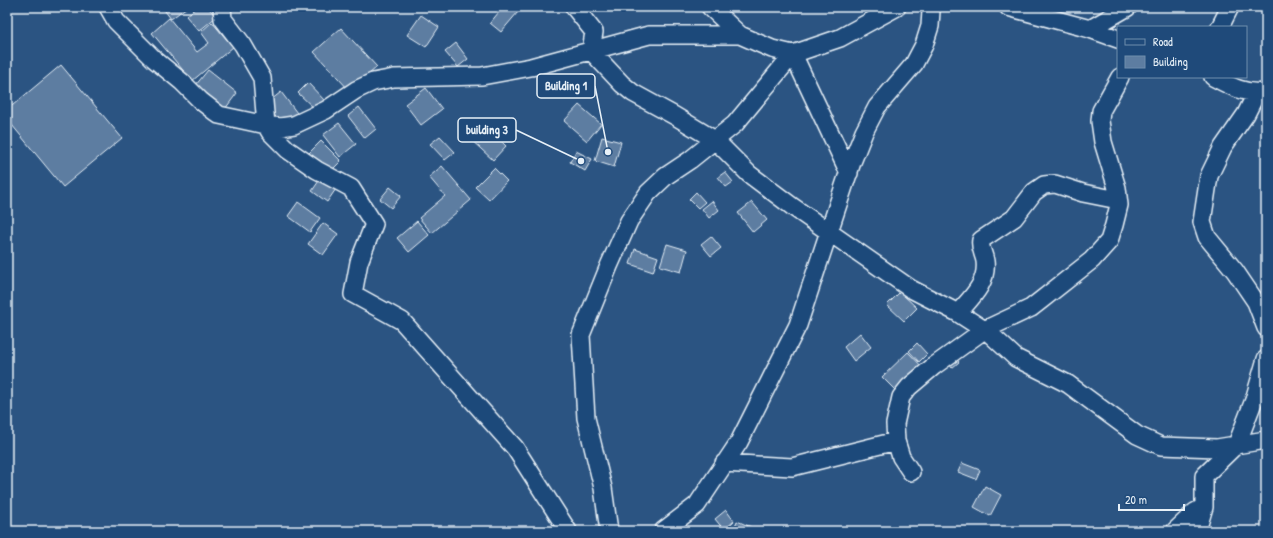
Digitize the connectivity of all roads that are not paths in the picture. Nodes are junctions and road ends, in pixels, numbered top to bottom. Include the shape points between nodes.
1 (108, 7) edge
2 (222, 7) edge
3 (574, 7) edge
4 (710, 7) edge
5 (897, 7) edge
6 (930, 7) edge
7 (1008, 7) edge
8 (1128, 7) edge
9 (1230, 7) edge
10 (1220, 26) edge
11 (1090, 29) junction
12 (740, 35) junction
13 (1117, 39) edge
14 (591, 51) junction
15 (793, 54) junction
16 (1119, 78) edge
17 (1215, 78) edge
18 (1261, 93) edge
19 (266, 126) junction
20 (715, 140) junction
21 (849, 173) junction
22 (1118, 200) junction
23 (829, 232) junction
24 (958, 313) junction
25 (1266, 328) edge
26 (984, 330) junction
27 (1265, 372) edge
28 (1266, 440) edge
29 (896, 441) junction
30 (1237, 444) junction
31 (724, 463) junction
32 (911, 472) dead end
33 (1204, 507) junction
34 (568, 531) edge
35 (608, 531) edge
36 (662, 531) edge
37 (1175, 531) edge
38 (1197, 531) edge

1 - 19 street via 116,21 154,59 219,115
2 - 19 street via 223,19 262,78
3 - 14 street via 594,32
4 - 12 street
5 - 15 street via 840,38
6 - 21 street via 930,26 924,45 914,64 877,108 864,132
7 - 11 street
8 - 11 street
9 - 10 street
11 - 13 street
12 - 14 street via 649,35
12 - 15 street via 772,49
14 - 19 street via 531,67 482,76 394,78 373,82 326,110 294,125
14 - 20 street via 633,93
15 - 20 street via 735,124
15 - 21 street
16 - 22 street via 1101,111 1100,120
17 - 18 street via 1234,88
18 - 25 street via 1223,147 1209,176 1202,222 1207,237 1256,302
19 - 34 street via 288,150 317,170 351,188 374,224 359,262 353,294 402,321 515,448
20 - 23 street via 749,174
20 - 35 street via 666,176 648,193 629,221 581,335 586,418 603,488
21 - 23 street
22 - 24 street via 1054,184 1044,185 1034,192 1014,218 981,240 985,273 976,292
22 - 26 street via 1119,205 1109,241 1092,260 1036,305
23 - 24 street via 911,289
23 - 31 street via 798,325 739,442
24 - 26 street
26 - 29 street via 934,366 901,397 895,424
26 - 30 street via 1016,358 1068,384 1137,435 1161,446 1217,448
27 - 30 street
28 - 30 street
29 - 31 street via 792,467
29 - 32 street via 901,457
30 - 33 street via 1204,476
31 - 36 street via 697,505
33 - 37 street
33 - 38 street

